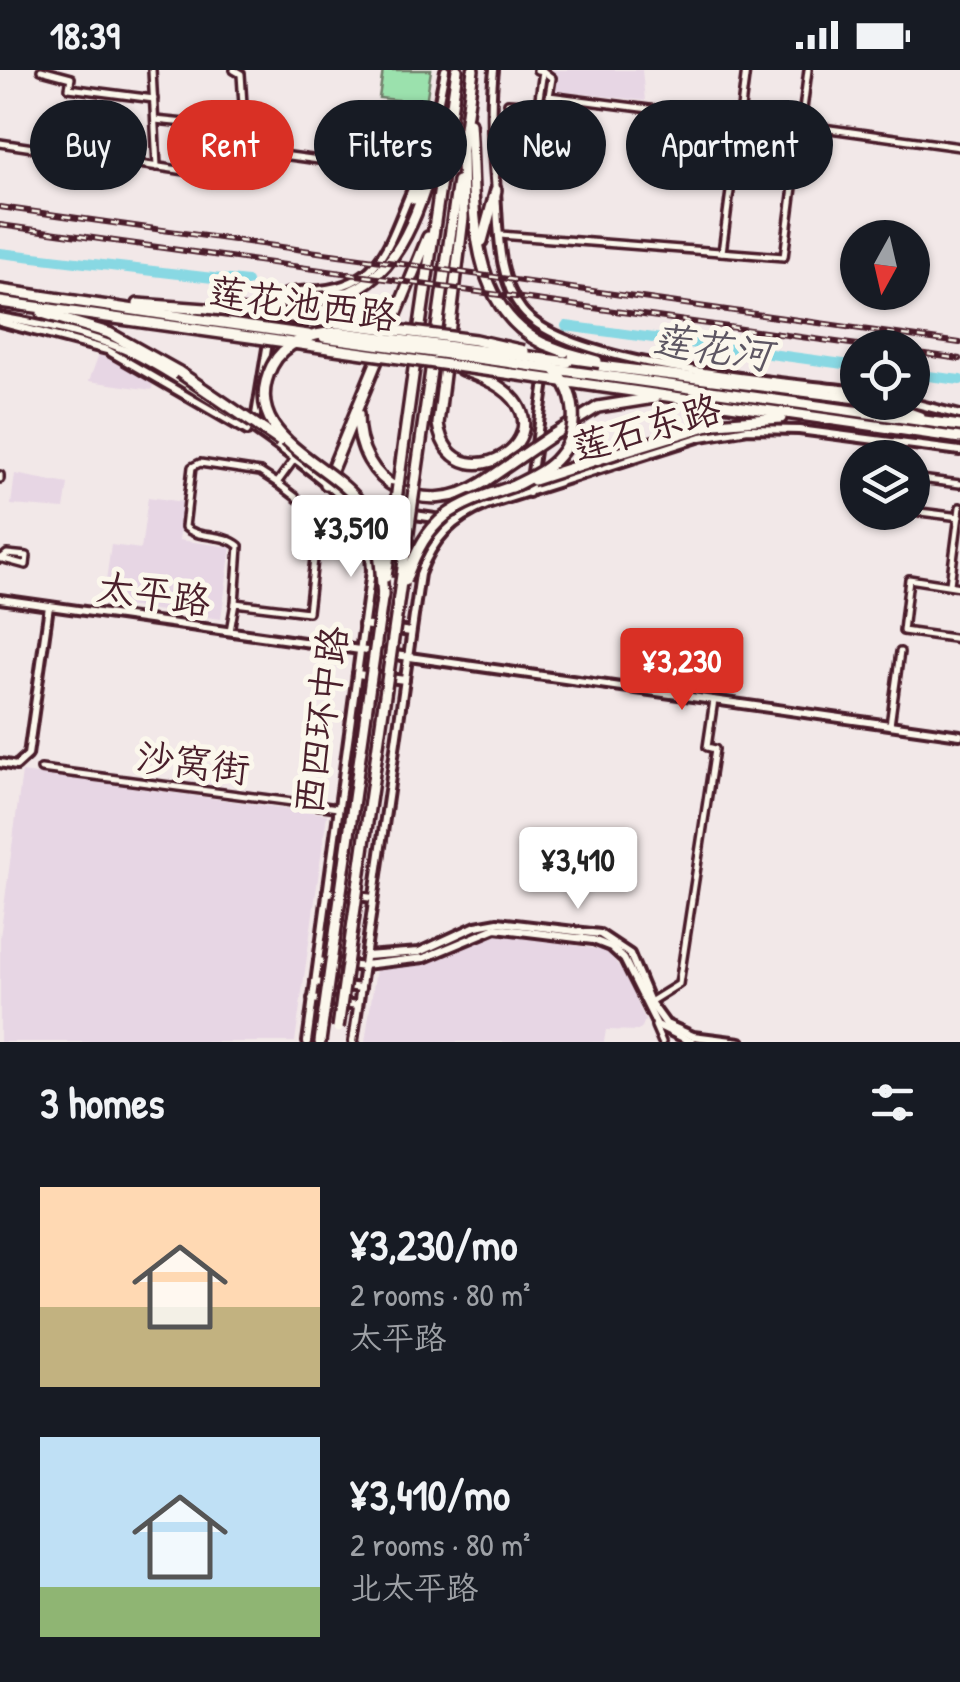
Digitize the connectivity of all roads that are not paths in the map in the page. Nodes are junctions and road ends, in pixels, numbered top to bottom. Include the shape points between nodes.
1 (41, 70) edge
2 (152, 70) edge
3 (234, 70) edge
4 (445, 70) edge
5 (457, 70) edge
6 (473, 70) edge
7 (494, 70) edge
8 (540, 70) edge
9 (746, 70) edge
10 (808, 70) edge
11 (154, 98) junction
12 (242, 100) edge
13 (438, 100) edge
14 (452, 100) edge
15 (492, 100) edge
16 (538, 100) edge
17 (804, 100) edge
18 (468, 104) junction
19 (626, 106) edge
20 (155, 120) junction
21 (167, 121) edge
22 (833, 130) edge
23 (0, 143) edge
24 (960, 147) edge
25 (157, 167) junction
26 (167, 168) edge
27 (412, 190) edge
28 (416, 190) edge
29 (421, 190) edge
30 (440, 190) edge
31 (496, 190) joint
32 (792, 190) edge
33 (436, 215) junction
34 (500, 235) junction
35 (405, 236) junction
36 (722, 252) junction
37 (481, 258) junction
38 (0, 290) edge
39 (85, 300) junction
40 (3, 302) edge
41 (259, 308) junction
42 (0, 319) edge
43 (201, 325) junction
44 (552, 336) junction
45 (566, 357) junction
46 (445, 364) junction
47 (598, 380) junction
48 (840, 391) edge
49 (840, 392) edge
50 (361, 397) junction
51 (434, 398) junction
52 (674, 398) junction
53 (930, 407) edge
54 (960, 415) edge
55 (810, 417) junction
56 (930, 420) edge
57 (937, 422) junction
58 (960, 426) edge
59 (252, 433) junction
60 (960, 438) edge
61 (292, 449) junction
62 (960, 451) edge
63 (293, 461) junction
64 (930, 480) edge
65 (277, 483) junction
66 (326, 484) junction
67 (960, 484) edge
68 (512, 486) junction
69 (528, 493) junction
70 (350, 506) junction
71 (960, 507) edge
72 (930, 513) edge
73 (959, 517) edge
74 (455, 521) junction
75 (958, 546) edge
76 (950, 584) junction
77 (960, 587) edge
78 (383, 596) junction
79 (398, 597) junction
80 (0, 599) edge
81 (235, 603) junction
82 (49, 606) junction
83 (363, 626) junction
84 (230, 631) junction
85 (411, 632) junction
86 (960, 639) edge
87 (359, 650) junction
88 (900, 652) dead end
89 (408, 656) junction
90 (356, 674) junction
91 (405, 680) junction
92 (714, 700) junction
93 (890, 725) junction
94 (960, 735) edge
95 (0, 763) edge
96 (40, 769) dead end
97 (338, 808) junction
98 (327, 892) junction
99 (373, 898) junction
100 (318, 961) junction
101 (365, 962) junction
102 (315, 982) junction
103 (361, 988) junction
104 (312, 1000) junction
105 (647, 1003) junction
106 (358, 1005) junction
107 (652, 1018) junction
108 (307, 1042) edge
109 (320, 1042) edge
110 (336, 1042) edge
111 (353, 1042) edge
112 (662, 1042) edge
113 (692, 1042) edge
114 (740, 1042) edge

1 - 11 street via 71,78 68,88
2 - 11 street
3 - 12 street via 241,74
4 - 13 street
5 - 14 highway
6 - 18 highway
7 - 15 street
8 - 16 street
8 - 19 street via 552,78 550,96
9 - 36 street
10 - 17 street
11 - 20 street
18 - 37 highway
18 - 51 highway, 西四环中路 via 463,218
20 - 21 street
20 - 25 street
22 - 24 street
23 - 25 street
25 - 26 street
27 - 59 street via 365,277 343,288 289,292 275,300
28 - 35 highway
29 - 35 highway
30 - 33 highway
31 - 34 street
31 - 37 highway
32 - 36 street via 784,257
33 - 50 highway
33 - 78 highway, 西四环中路, bridge
34 - 36 street
34 - 44 street via 513,296
35 - 41 highway, bridge via 372,282 329,298
37 - 45 highway, bridge via 504,314
38 - 39 highway, 莲花池西路
39 - 41 highway
39 - 43 highway, 莲花池西路
40 - 43 highway, 莲花池西路
40 - 61 highway, bridge via 109,333
41 - 68 highway, bridge via 503,345 551,365 572,400 571,434 556,460
42 - 59 street via 107,350
43 - 46 highway, 莲花池西路, bridge
43 - 47 highway, 莲花池西路, bridge
44 - 48 street, 莲石东路 via 673,365
44 - 69 street
45 - 49 highway
45 - 61 highway, bridge via 362,333 307,337 277,359 265,390 269,416
46 - 47 highway, 莲花池西路, bridge
46 - 51 highway, bridge via 510,391 523,414 519,442 486,464 458,458 440,433
47 - 52 highway, 莲石东路
47 - 57 highway, 莲石东路
50 - 52 highway, bridge via 364,455 392,488 446,499 484,482 588,411 612,402
50 - 66 highway
51 - 79 highway, 西四环中路, bridge
52 - 55 highway, 莲石东路
53 - 54 street
55 - 60 highway, 莲石东路
55 - 68 highway, bridge via 716,422
56 - 57 highway
57 - 58 highway, 莲石东路
59 - 63 street, 西四环中路
61 - 78 highway, bridge via 348,489 367,512 378,540
62 - 69 street, 莲石东路 via 748,429 701,437
63 - 65 street
63 - 66 street, 西四环中路
64 - 67 street
65 - 81 street via 320,515 308,612
65 - 81 street via 260,472 192,467 185,527 239,546
66 - 70 street, 西四环中路
68 - 79 highway, bridge via 439,518 417,547
69 - 74 street
70 - 74 street
70 - 83 street, 西四环中路 via 370,551
71 - 73 street
72 - 73 street
73 - 75 street
74 - 85 street, 西四环中路 via 430,548
75 - 76 street
76 - 77 street
76 - 86 street via 910,578 903,631
78 - 109 highway, 西四环中路, bridge
79 - 110 highway, 西四环中路, bridge
80 - 82 street, 太平路
81 - 84 street
82 - 84 street, 太平路
82 - 95 street via 28,755 16,766
83 - 85 street
83 - 87 street, 西四环中路
84 - 87 street, 太平路
85 - 89 street, 西四环中路
87 - 89 street, 太平路
87 - 90 street, 西四环中路
88 - 93 street
89 - 91 street, 西四环中路
89 - 92 street
90 - 91 street
90 - 97 street, 西四环中路
91 - 99 street, 西四环中路
92 - 93 street
92 - 105 street via 707,747 714,749 679,984
93 - 94 street
96 - 97 street, 沙窝街
97 - 98 street, 西四环中路
98 - 99 street
98 - 100 street, 西四环中路
99 - 101 street, 西四环中路
100 - 101 street
100 - 102 street, 西四环中路
101 - 103 street, 西四环中路
101 - 105 street via 419,952 498,922 600,934 630,954
102 - 103 street
102 - 104 street, 西四环中路
103 - 106 street, 西四环中路
104 - 106 street
104 - 108 street, 西四环中路
105 - 107 street
105 - 114 street via 681,1032
106 - 111 street, 西四环中路
107 - 112 street
107 - 113 street

